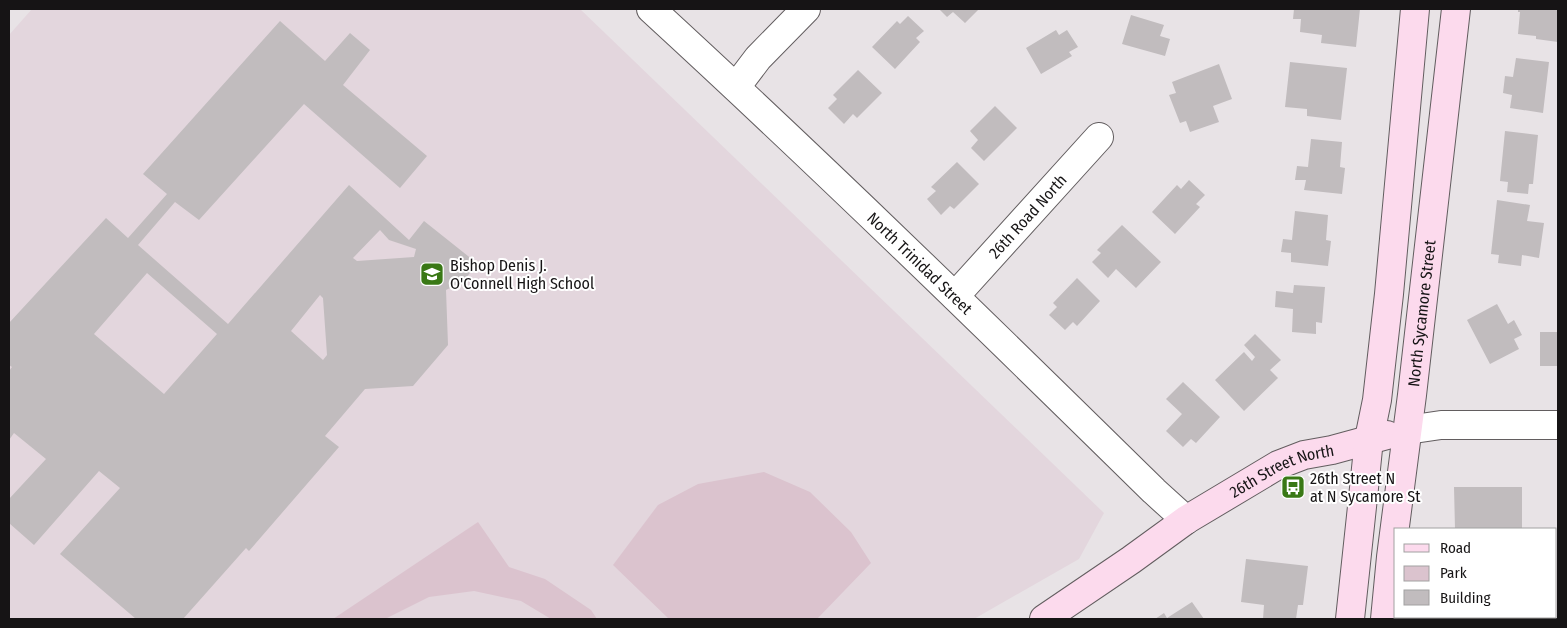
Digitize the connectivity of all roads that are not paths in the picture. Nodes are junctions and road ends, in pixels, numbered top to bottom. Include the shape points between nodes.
1 (651, 9) edge
2 (806, 9) edge
3 (1415, 9) edge
4 (1456, 9) edge
5 (736, 88) junction
6 (1099, 137) dead end
7 (1392, 256) junction
8 (1427, 260) junction
9 (955, 296) junction
10 (1558, 425) edge
11 (1407, 430) junction
12 (1370, 440) junction
13 (1186, 520) junction
14 (1394, 528) edge
15 (1394, 530) edge
16 (1044, 619) edge
17 (1350, 619) edge
18 (1385, 619) edge

1 - 5 street, North Trinidad Street
2 - 5 street via 758,58
3 - 7 main road, North Sycamore Street
4 - 8 main road, North Sycamore Street
5 - 9 street, North Trinidad Street
6 - 9 street, 26th Road North
7 - 8 main road
7 - 12 main road, North Sycamore Street
8 - 11 main road, North Sycamore Street
9 - 13 street, North Trinidad Street
10 - 11 street, 26th Street North via 1442,425
11 - 12 main road, 26th Street North
11 - 14 main road, North Sycamore Street
12 - 13 main road, 26th Street North via 1288,460
12 - 17 main road, North Sycamore Street
13 - 16 main road, 26th Street North
15 - 18 main road, North Sycamore Street

